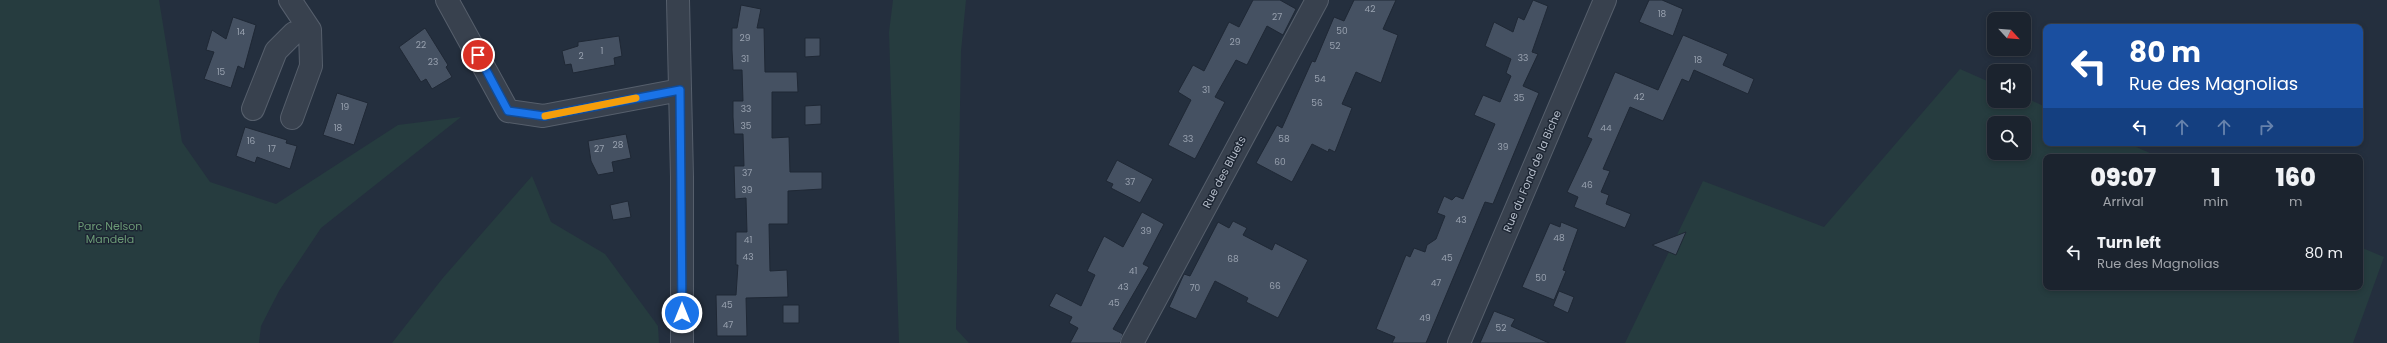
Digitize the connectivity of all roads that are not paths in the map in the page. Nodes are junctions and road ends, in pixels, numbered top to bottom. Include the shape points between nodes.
1 (290, 0) edge
2 (447, 0) edge
3 (678, 0) edge
4 (1317, 0) edge
5 (1605, 0) edge
6 (310, 30) junction
7 (680, 90) junction
8 (253, 109) dead end
9 (292, 118) dead end
10 (682, 343) edge
11 (1132, 343) edge
12 (1459, 343) edge

1 - 6 street
2 - 7 street via 508,111 544,116
3 - 7 street
4 - 11 street, Rue des Bluets
5 - 12 street, Rue du Fond de la Biche
6 - 8 street via 294,33 276,51
6 - 9 street via 311,66
7 - 10 street

